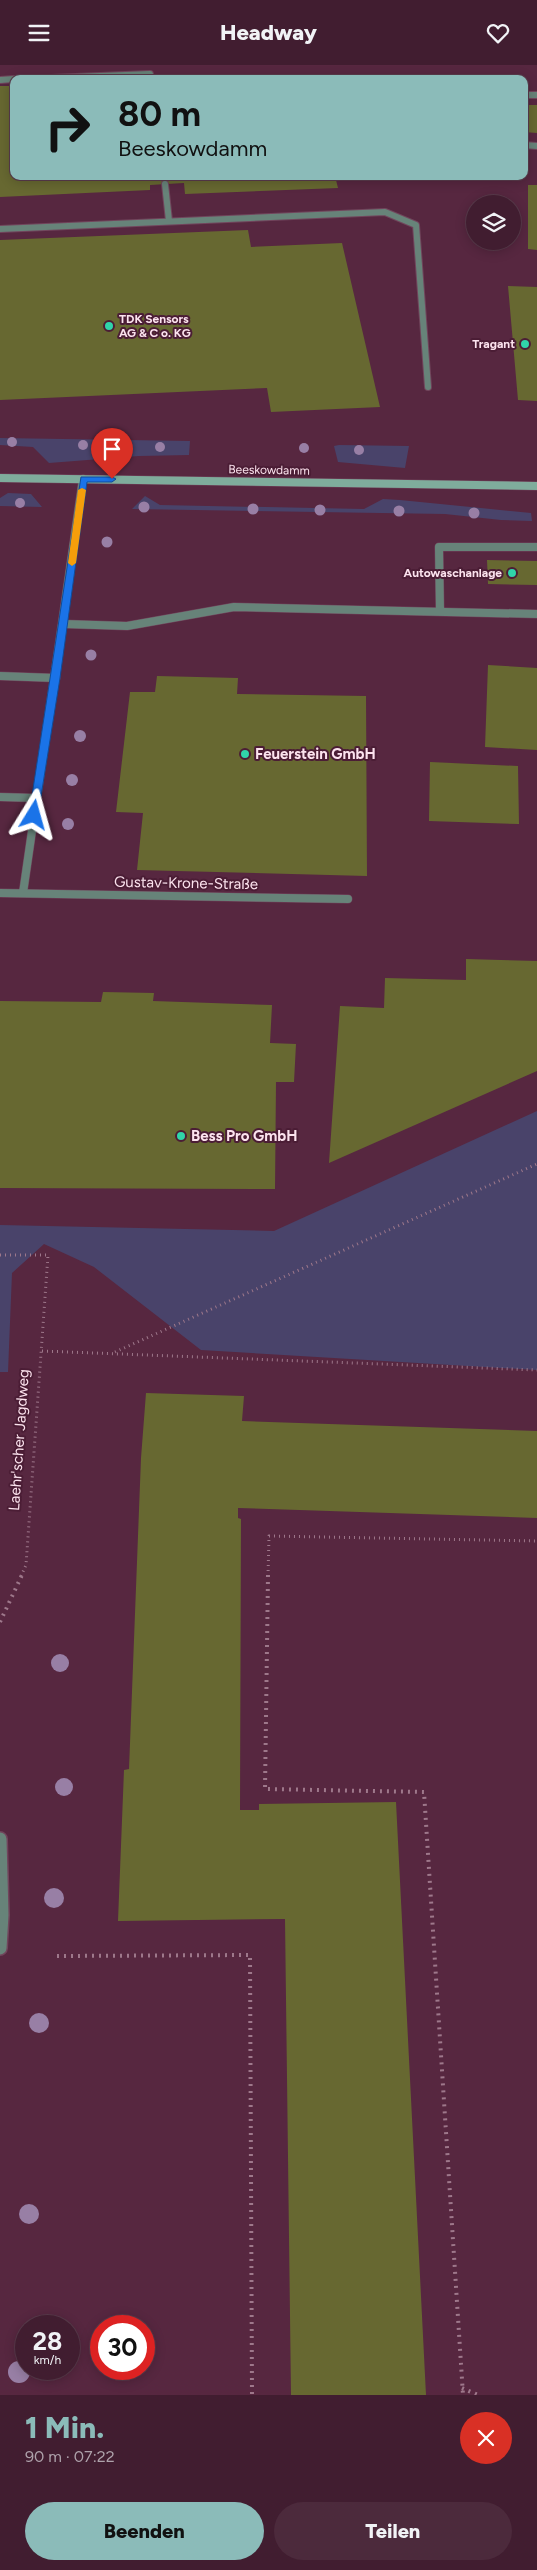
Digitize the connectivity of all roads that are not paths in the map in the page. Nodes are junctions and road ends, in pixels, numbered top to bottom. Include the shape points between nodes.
1 (125, 75) edge
2 (150, 75) edge
3 (164, 180) edge
4 (169, 221) junction
5 (0, 229) edge
6 (428, 387) dead end
7 (0, 478) edge
8 (83, 479) junction
9 (537, 486) edge
10 (537, 547) edge
11 (440, 612) junction
12 (537, 614) edge
13 (64, 624) junction
14 (0, 677) edge
15 (56, 678) junction
16 (0, 797) edge
17 (36, 798) junction
18 (0, 893) edge
19 (23, 893) junction
20 (348, 899) dead end
21 (0, 1839) edge
22 (0, 1948) edge

1 - 2 street
3 - 4 street
4 - 5 street
4 - 6 street via 385,212 416,225
7 - 8 main road, Beeskowdamm
8 - 9 main road, Beeskowdamm
8 - 13 street
10 - 11 street via 439,547
11 - 12 street
11 - 13 street via 234,607 127,626
13 - 15 street
14 - 15 street
15 - 17 street
16 - 17 street
17 - 19 street
18 - 19 street, Gustav-Krone-Straße
19 - 20 street, Gustav-Krone-Straße
21 - 22 street

